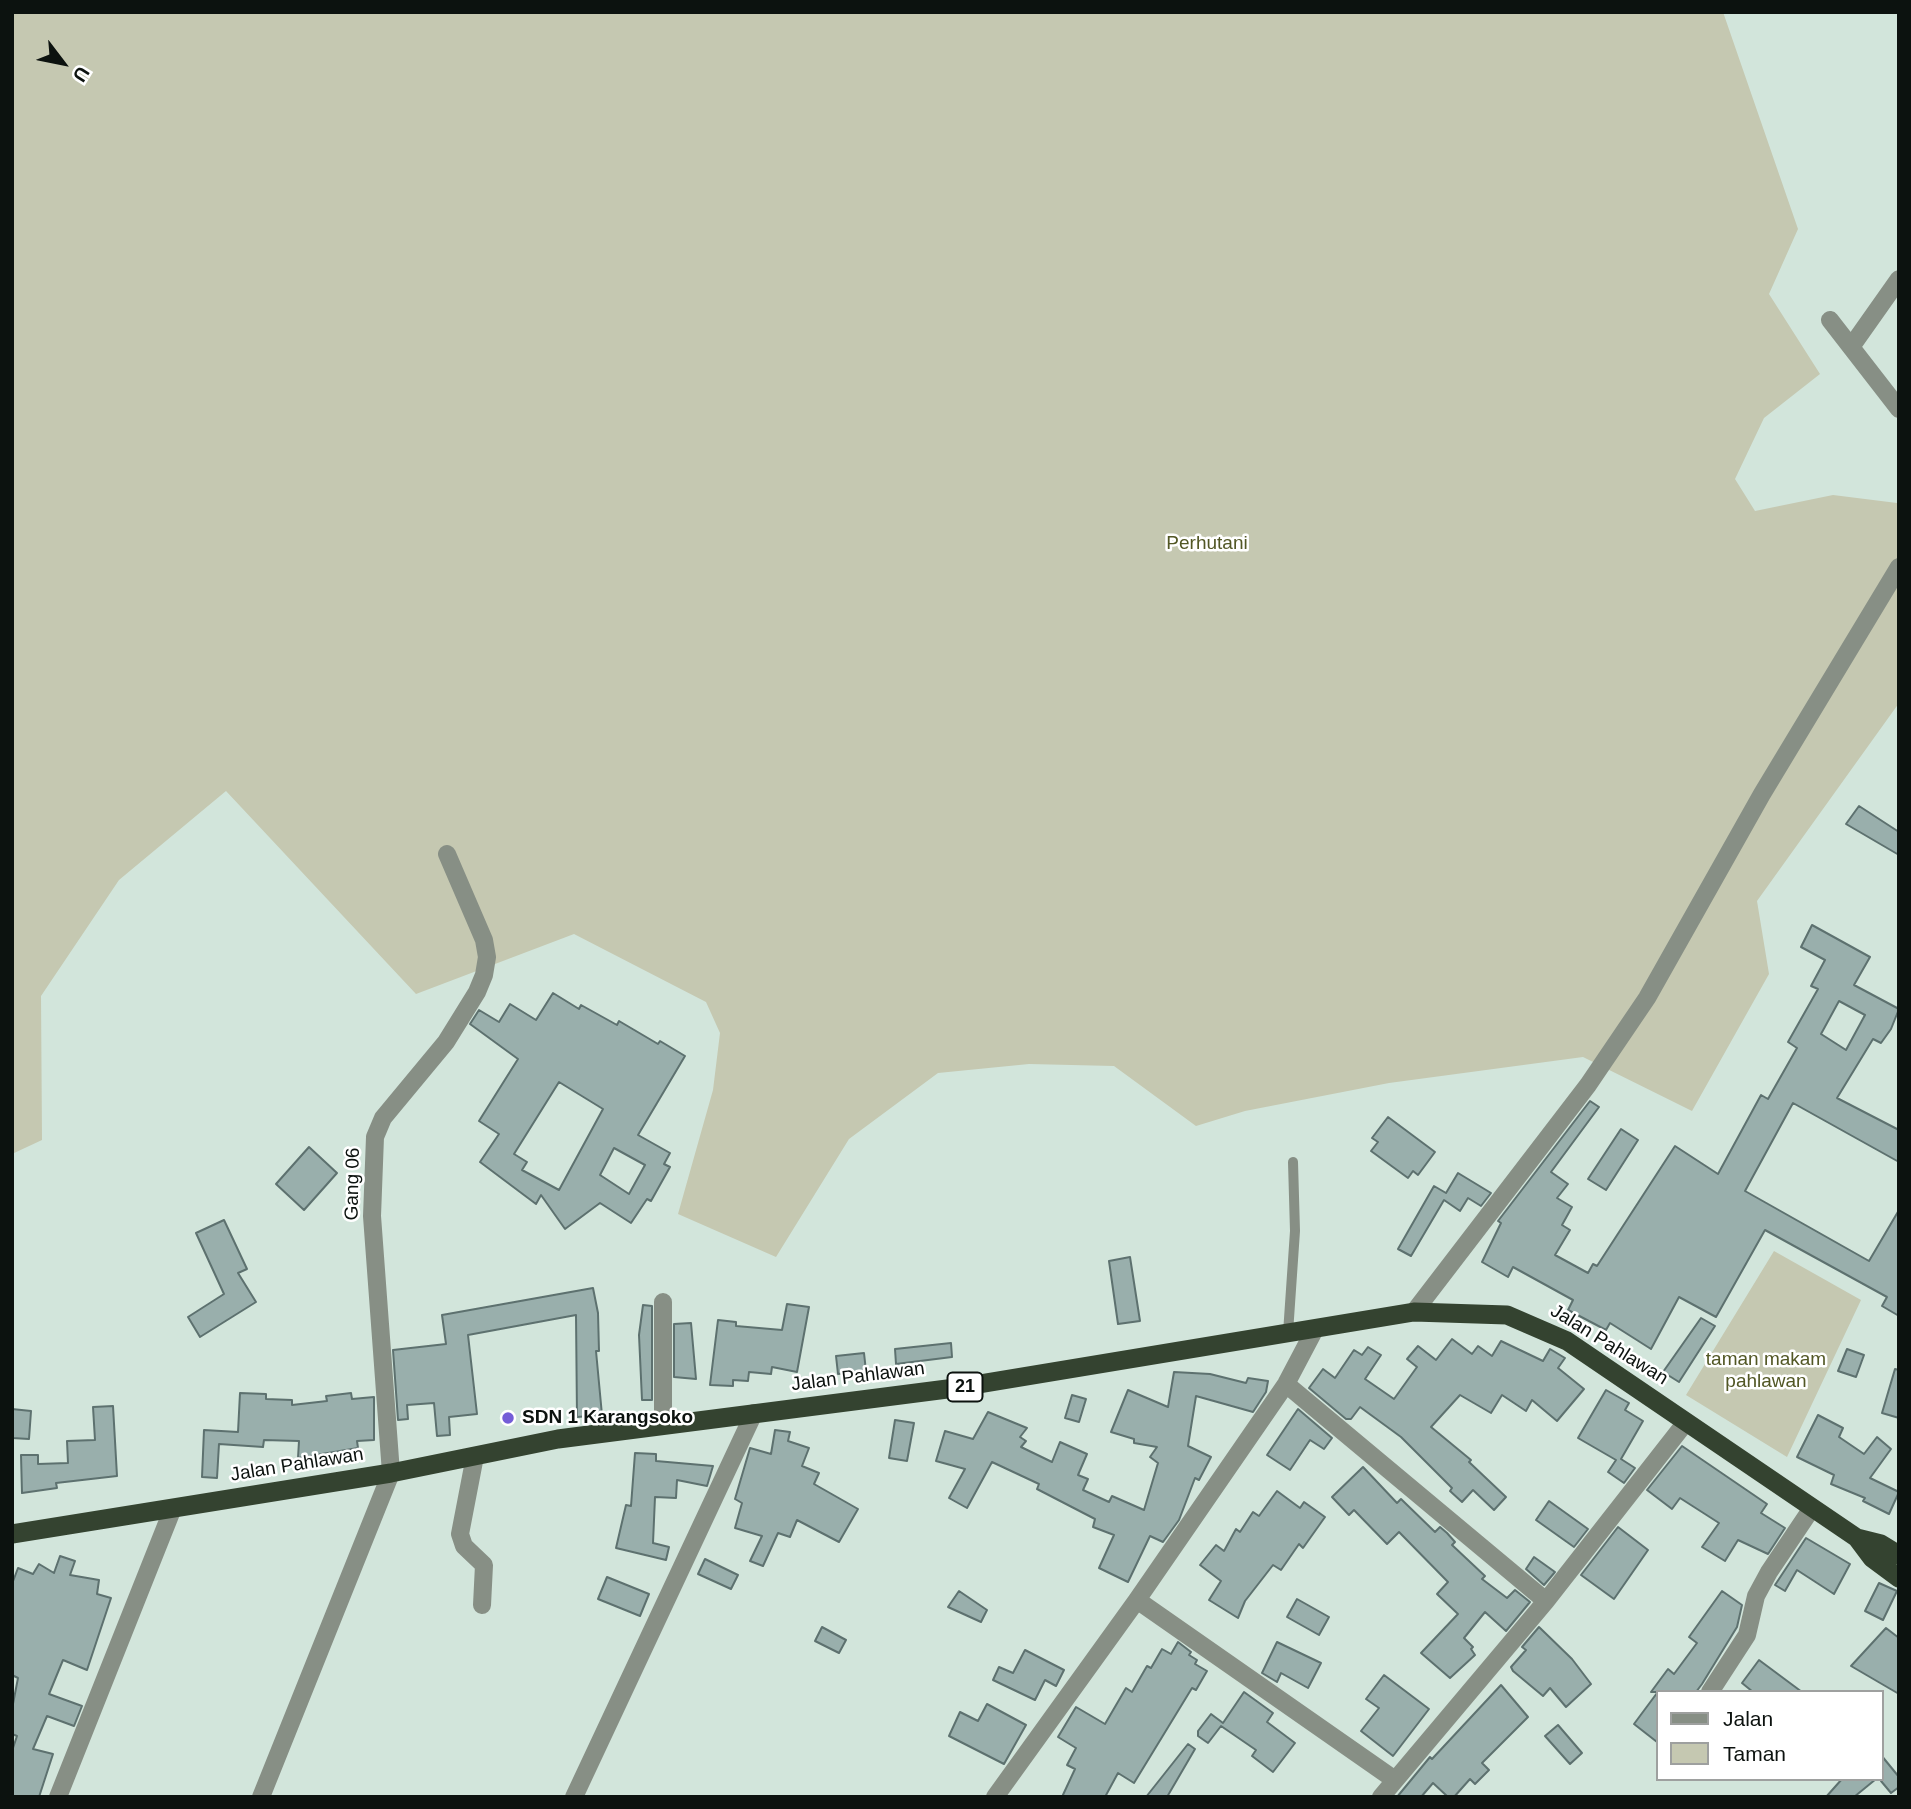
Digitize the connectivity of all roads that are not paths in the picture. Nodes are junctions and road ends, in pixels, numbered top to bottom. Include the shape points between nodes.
1 (1899, 279) edge
2 (1830, 320) dead end
3 (1851, 347) junction
4 (1899, 409) edge
5 (1899, 567) edge
6 (447, 854) dead end
7 (1293, 1162) dead end
8 (663, 1302) dead end
9 (1414, 1312) junction
10 (1315, 1329) junction
11 (1287, 1334) junction
12 (1286, 1384) junction
13 (754, 1413) junction
14 (1686, 1422) junction
15 (663, 1425) junction
16 (475, 1456) junction
17 (390, 1473) junction
18 (1812, 1507) junction
19 (173, 1508) junction
20 (12, 1534) edge
21 (1857, 1538) junction
22 (1899, 1555) edge
23 (1898, 1576) edge
24 (1137, 1600) junction
25 (1546, 1601) junction
26 (482, 1605) dead end
27 (1711, 1690) edge
28 (1395, 1780) junction
29 (58, 1797) edge
30 (261, 1797) edge
31 (573, 1797) edge
32 (995, 1797) edge
33 (1381, 1797) edge

1 - 3 street
2 - 3 street
3 - 4 street
5 - 9 street via 1762,794 1647,998 1588,1084
6 - 17 street, Gang 06 via 484,940 486,957 477,992 446,1042 383,1118 375,1138 372,1216
7 - 11 lane via 1295,1231
8 - 15 street
9 - 10 highway, Jalan Pahlawan / 21
9 - 14 highway, Jalan Pahlawan / 21 via 1507,1315 1534,1324 1567,1341
10 - 11 highway, Jalan Pahlawan / 21
10 - 12 street
11 - 13 highway, Jalan Pahlawan / 21 via 955,1388
12 - 24 street
12 - 25 street
13 - 15 highway, Jalan Pahlawan / 21
13 - 31 street
14 - 18 highway, Jalan Pahlawan / 21
14 - 25 street
15 - 16 highway, Jalan Pahlawan / 21
16 - 17 highway, Jalan Pahlawan / 21
16 - 26 street via 460,1534 464,1546 484,1566
17 - 19 highway, Jalan Pahlawan / 21
17 - 30 street
18 - 21 highway, Jalan Pahlawan / 21
18 - 27 street via 1769,1572 1756,1596 1747,1635
19 - 20 highway, Jalan Pahlawan / 21
19 - 29 street
21 - 22 highway, 21
21 - 23 highway, 21 via 1872,1558
24 - 28 street
24 - 32 street
25 - 28 street
28 - 33 street

